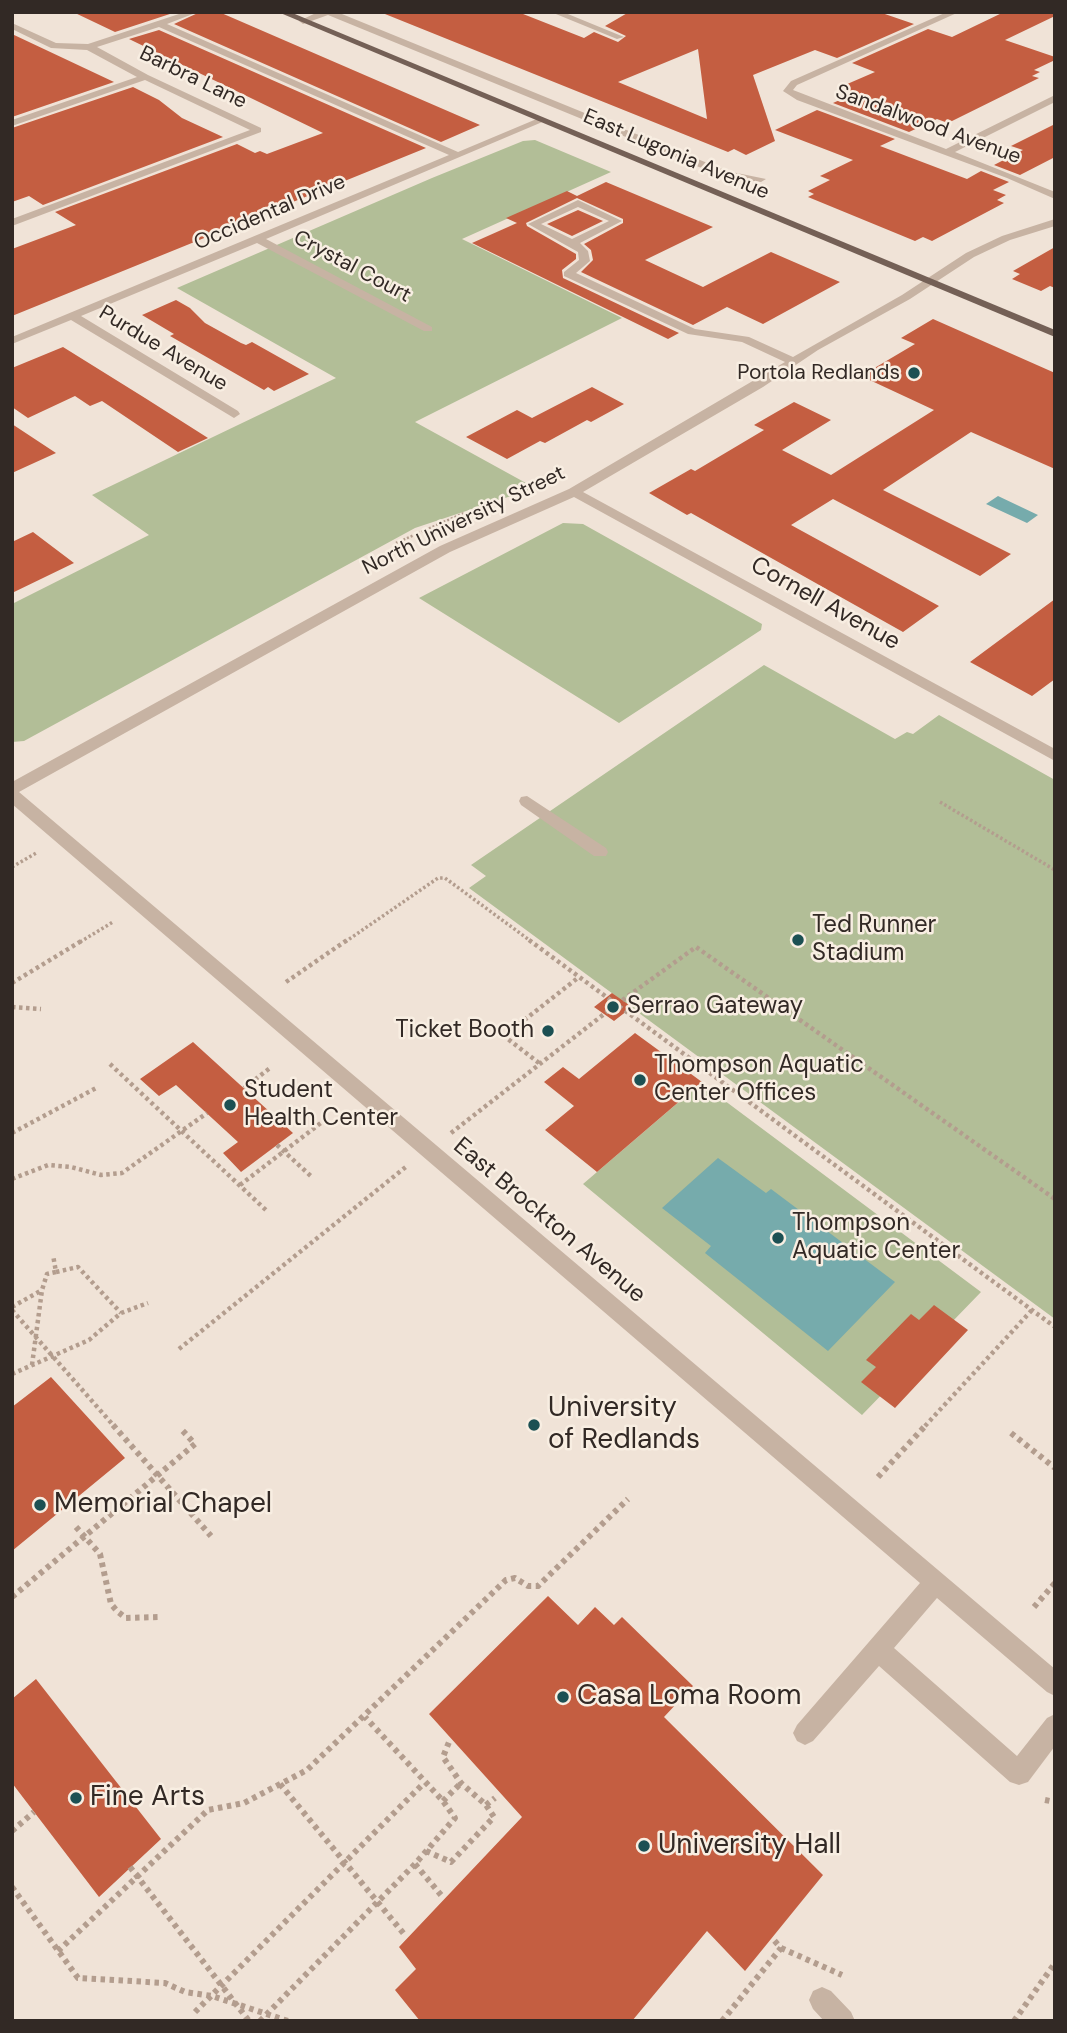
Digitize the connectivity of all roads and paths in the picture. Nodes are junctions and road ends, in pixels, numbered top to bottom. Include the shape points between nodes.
1 (194, 12) edge
2 (282, 12) edge
3 (328, 12) edge
4 (555, 12) edge
5 (954, 12) edge
6 (303, 21) junction
7 (160, 24) junction
8 (12, 26) edge
9 (620, 37) dead end
10 (89, 47) junction
11 (145, 77) junction
12 (1055, 97) edge
13 (542, 120) junction
14 (12, 123) edge
15 (947, 152) junction
16 (457, 155) junction
17 (761, 179) dead end
18 (1055, 196) edge
19 (1055, 222) edge
20 (12, 223) edge
21 (258, 239) junction
22 (572, 243) junction
23 (929, 281) junction
24 (72, 316) junction
25 (428, 329) dead end
26 (1055, 334) edge
27 (12, 341) edge
28 (792, 361) junction
29 (234, 414) dead end
30 (575, 492) junction
31 (1055, 756) edge
32 (12, 789) edge
33 (12, 795) edge
34 (527, 801) dead end
35 (940, 802) dead end
36 (38, 852) dead end
37 (600, 852) dead end
38 (12, 867) edge
39 (1055, 870) edge
40 (113, 922) dead end
41 (579, 977) junction
42 (286, 982) dead end
43 (12, 983) edge
44 (617, 1004) junction
45 (12, 1007) edge
46 (41, 1009) dead end
47 (539, 1063) junction
48 (110, 1064) dead end
49 (270, 1068) dead end
50 (98, 1087) dead end
51 (244, 1088) dead end
52 (207, 1114) dead end
53 (327, 1119) dead end
54 (181, 1131) junction
55 (12, 1133) edge
56 (451, 1133) dead end
57 (277, 1145) dead end
58 (284, 1152) junction
59 (407, 1166) dead end
60 (313, 1178) dead end
61 (12, 1179) edge
62 (240, 1185) junction
63 (1055, 1199) edge
64 (268, 1212) dead end
65 (53, 1255) dead end
66 (56, 1272) junction
67 (42, 1290) junction
68 (148, 1303) dead end
69 (12, 1308) edge
70 (1032, 1310) junction
71 (121, 1313) junction
72 (1055, 1327) edge
73 (36, 1335) junction
74 (179, 1349) dead end
75 (53, 1356) junction
76 (32, 1366) junction
77 (12, 1374) edge
78 (183, 1430) dead end
79 (1011, 1433) dead end
80 (1055, 1468) edge
81 (156, 1475) junction
82 (878, 1477) dead end
83 (628, 1499) dead end
84 (76, 1527) dead end
85 (84, 1536) junction
86 (211, 1536) dead end
87 (936, 1582) junction
88 (1055, 1583) edge
89 (12, 1597) edge
90 (1034, 1607) dead end
91 (162, 1617) dead end
92 (878, 1650) junction
93 (1055, 1684) edge
94 (365, 1717) junction
95 (1055, 1726) edge
96 (806, 1733) dead end
97 (449, 1742) dead end
98 (424, 1783) junction
99 (461, 1783) junction
100 (279, 1784) junction
101 (495, 1798) dead end
102 (1045, 1800) dead end
103 (443, 1801) junction
104 (1055, 1802) edge
105 (486, 1805) junction
106 (34, 1812) dead end
107 (12, 1831) edge
108 (426, 1851) junction
109 (344, 1863) junction
110 (415, 1864) junction
111 (130, 1867) dead end
112 (137, 1876) junction
113 (12, 1887) edge
114 (442, 1895) dead end
115 (377, 1900) junction
116 (404, 1934) dead end
117 (772, 1938) dead end
118 (781, 1948) junction
119 (58, 1951) junction
120 (1055, 1962) edge
121 (842, 1975) dead end
122 (222, 1985) junction
123 (212, 1996) junction
124 (822, 2000) dead end
125 (235, 2004) junction
126 (195, 2012) dead end
127 (267, 2013) junction
128 (249, 2021) edge
129 (260, 2021) edge
130 (288, 2021) edge
131 (722, 2021) edge
132 (842, 2021) edge
133 (1014, 2021) edge

1 - 7 street, Barbra Lane
2 - 6 main road, East Lugonia Avenue
3 - 6 street
3 - 17 street via 725,174
4 - 9 street
5 - 15 street, Sandalwood Avenue via 794,83 788,91
6 - 13 main road, East Lugonia Avenue
7 - 10 street, Barbra Lane
7 - 16 street
8 - 10 street via 54,46
10 - 11 street, Barbra Lane
11 - 14 street
11 - 20 street, Barbra Lane via 258,130
12 - 15 street
13 - 16 street, Occidental Drive
13 - 23 main road, East Lugonia Avenue
15 - 18 street, Sandalwood Avenue
16 - 21 street, Occidental Drive
19 - 23 street, North University Street via 1006,238
21 - 24 street, Occidental Drive
21 - 25 street, Crystal Court
22 - 22 street via 606,227 617,221 578,203 533,224
22 - 28 street via 583,251 585,261 568,274 692,332 745,339
23 - 26 main road, East Lugonia Avenue
23 - 28 street, North University Street
24 - 27 street, Occidental Drive
24 - 29 street, Purdue Avenue
28 - 30 street, North University Street
30 - 31 street, Cornell Avenue
30 - 32 street, North University Street via 445,549
33 - 87 street, East Brockton Avenue
34 - 37 street
35 - 39 path
36 - 38 path
40 - 43 path
41 - 42 path via 445,878 438,878
41 - 44 path
41 - 47 path via 504,1036
44 - 47 path
44 - 63 path via 696,947
44 - 70 path
45 - 46 path
47 - 56 path
48 - 54 path
49 - 51 path
50 - 55 path
52 - 54 path
53 - 58 path
54 - 61 path via 122,1172 101,1175 48,1165
54 - 62 path
57 - 58 path
58 - 60 path
58 - 62 path
59 - 74 path
62 - 64 path
65 - 66 path
66 - 67 path via 47,1274
66 - 71 path via 78,1266
67 - 69 path
67 - 73 path
68 - 71 path
69 - 73 path
70 - 72 path
70 - 82 path
71 - 75 path via 89,1340
73 - 75 path
73 - 76 path
75 - 76 path
75 - 81 path
76 - 77 path
78 - 81 path via 195,1444
79 - 80 path
81 - 85 path
81 - 86 path
83 - 94 path via 538,1586 515,1578 506,1580
84 - 85 path
85 - 89 path
85 - 91 path via 100,1554 111,1604 117,1611 126,1618
87 - 92 street
87 - 93 street, East Brockton Avenue
88 - 90 path
92 - 95 street via 1019,1773
92 - 96 street
94 - 98 path
94 - 100 path via 307,1770
97 - 99 path via 443,1756
98 - 103 path
98 - 109 path
99 - 103 path
99 - 105 path
100 - 109 path
100 - 112 path via 244,1803 208,1810
101 - 105 path
102 - 104 path
103 - 108 path via 455,1818
105 - 108 path via 494,1817 451,1862
106 - 107 path
108 - 110 path
109 - 115 path
109 - 122 path
110 - 114 path
110 - 115 path
111 - 112 path
112 - 119 path
112 - 122 path
113 - 119 path
115 - 116 path
115 - 127 path
117 - 118 path
118 - 121 path
118 - 131 path
119 - 123 path via 78,1978 165,1983
120 - 133 path
122 - 123 path
122 - 125 path
123 - 125 path
123 - 126 path
124 - 132 street
125 - 127 path
125 - 128 path
127 - 129 path
127 - 130 path

